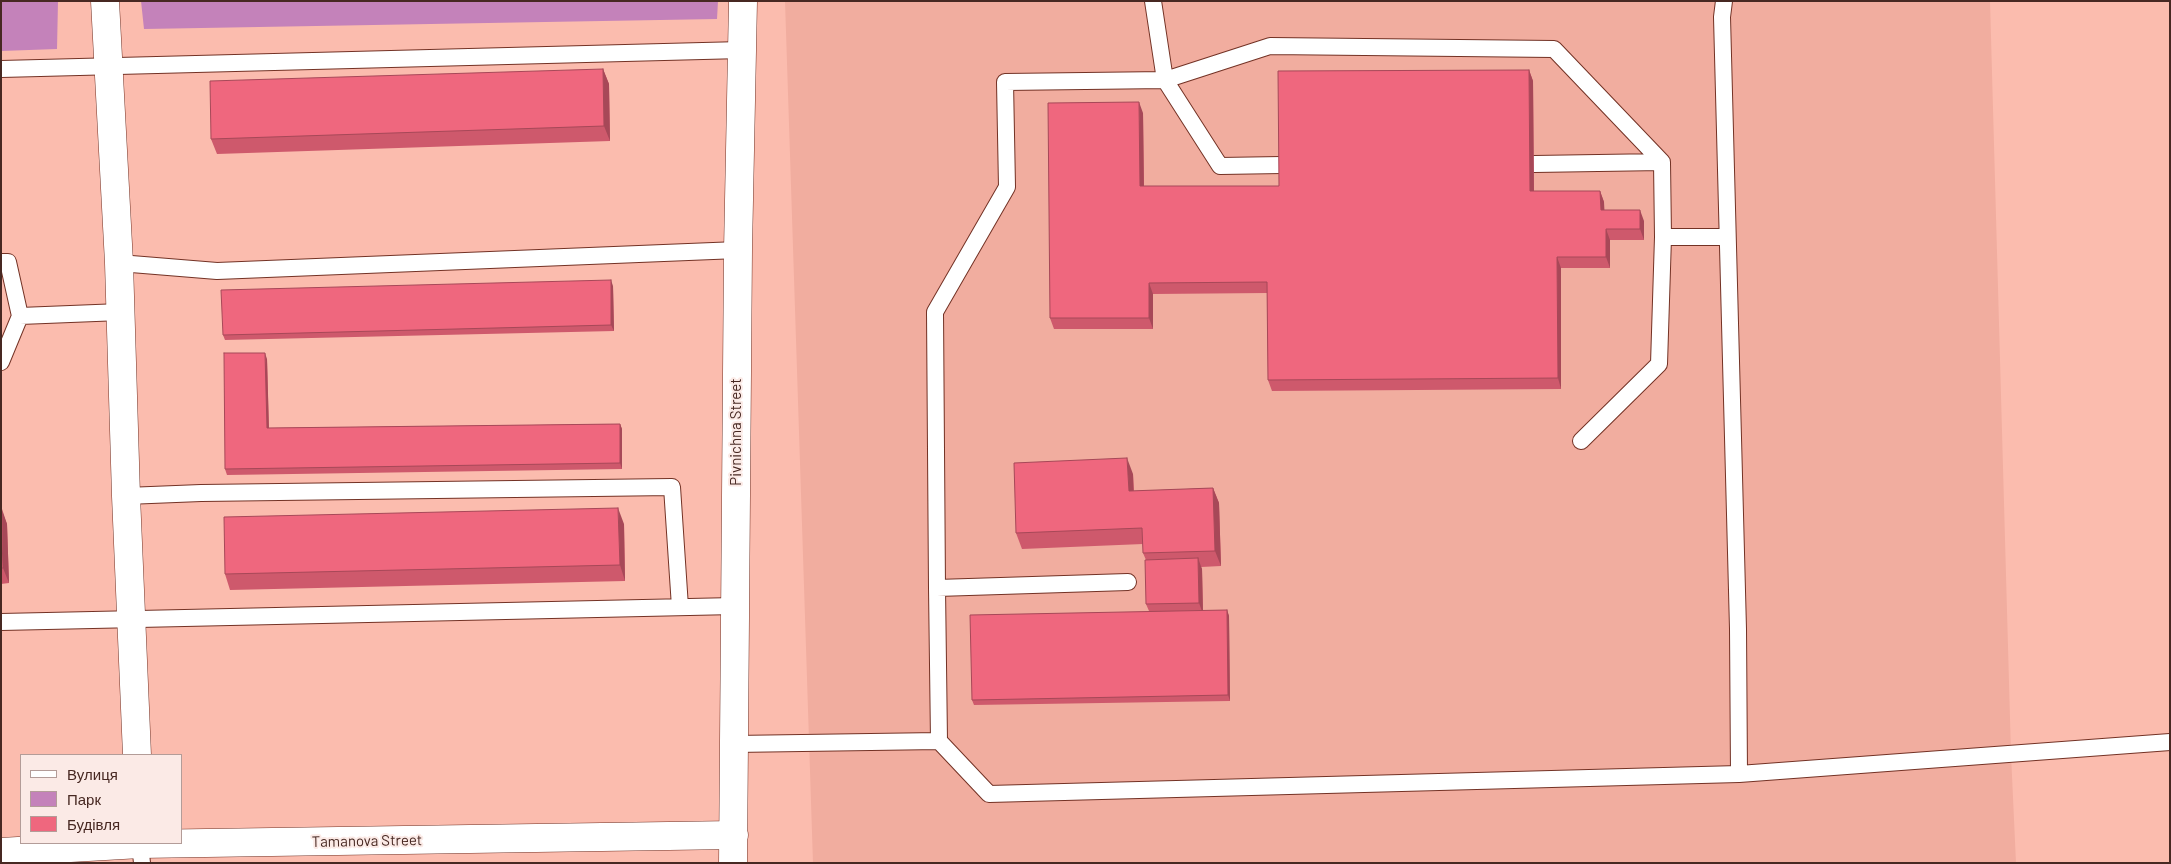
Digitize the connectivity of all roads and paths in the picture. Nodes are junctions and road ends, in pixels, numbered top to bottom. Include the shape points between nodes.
1 (105, 1) edge
2 (744, 1) edge
3 (1153, 1) edge
4 (1724, 1) edge
5 (742, 50) junction
6 (110, 66) junction
7 (1, 69) edge
8 (1165, 80) junction
9 (1662, 162) junction
10 (1534, 164) dead end
11 (1282, 165) edge
12 (1662, 237) junction
13 (1728, 237) junction
14 (738, 250) junction
15 (1, 262) edge
16 (120, 264) junction
17 (121, 312) junction
18 (20, 316) junction
19 (1, 362) edge
20 (1582, 441) dead end
21 (126, 496) junction
22 (1128, 582) dead end
23 (937, 588) junction
24 (735, 606) junction
25 (680, 607) junction
26 (133, 620) junction
27 (1, 622) edge
28 (939, 740) junction
29 (2170, 742) edge
30 (734, 744) junction
31 (137, 754) edge
32 (1739, 774) junction
33 (734, 835) junction
34 (141, 850) edge
35 (1, 852) edge
36 (733, 863) edge

1 - 6 street
2 - 5 street, Pivnichna Street
3 - 8 lane
4 - 13 lane
5 - 6 lane
5 - 14 street, Pivnichna Street
6 - 7 lane
6 - 16 street
8 - 9 lane via 1270,46 1554,48
8 - 11 lane via 1220,166
8 - 23 lane via 1005,82 1007,187 936,312
9 - 10 lane
9 - 12 lane
12 - 13 lane
12 - 20 lane via 1659,364
13 - 32 lane
14 - 16 lane via 217,271
14 - 24 street, Pivnichna Street
15 - 18 lane via 8,262
16 - 17 street
17 - 18 lane
17 - 21 street
18 - 19 lane
21 - 25 lane via 672,487
21 - 26 street
22 - 23 lane
23 - 28 lane
24 - 25 lane
24 - 30 street, Pivnichna Street
25 - 26 lane
26 - 27 lane
26 - 31 street
28 - 30 lane
28 - 32 lane via 989,794
29 - 32 lane
30 - 33 street, Pivnichna Street
33 - 34 street, Tamanova Street
33 - 36 street, Pivnichna Street
34 - 35 street, Tamanova Street

